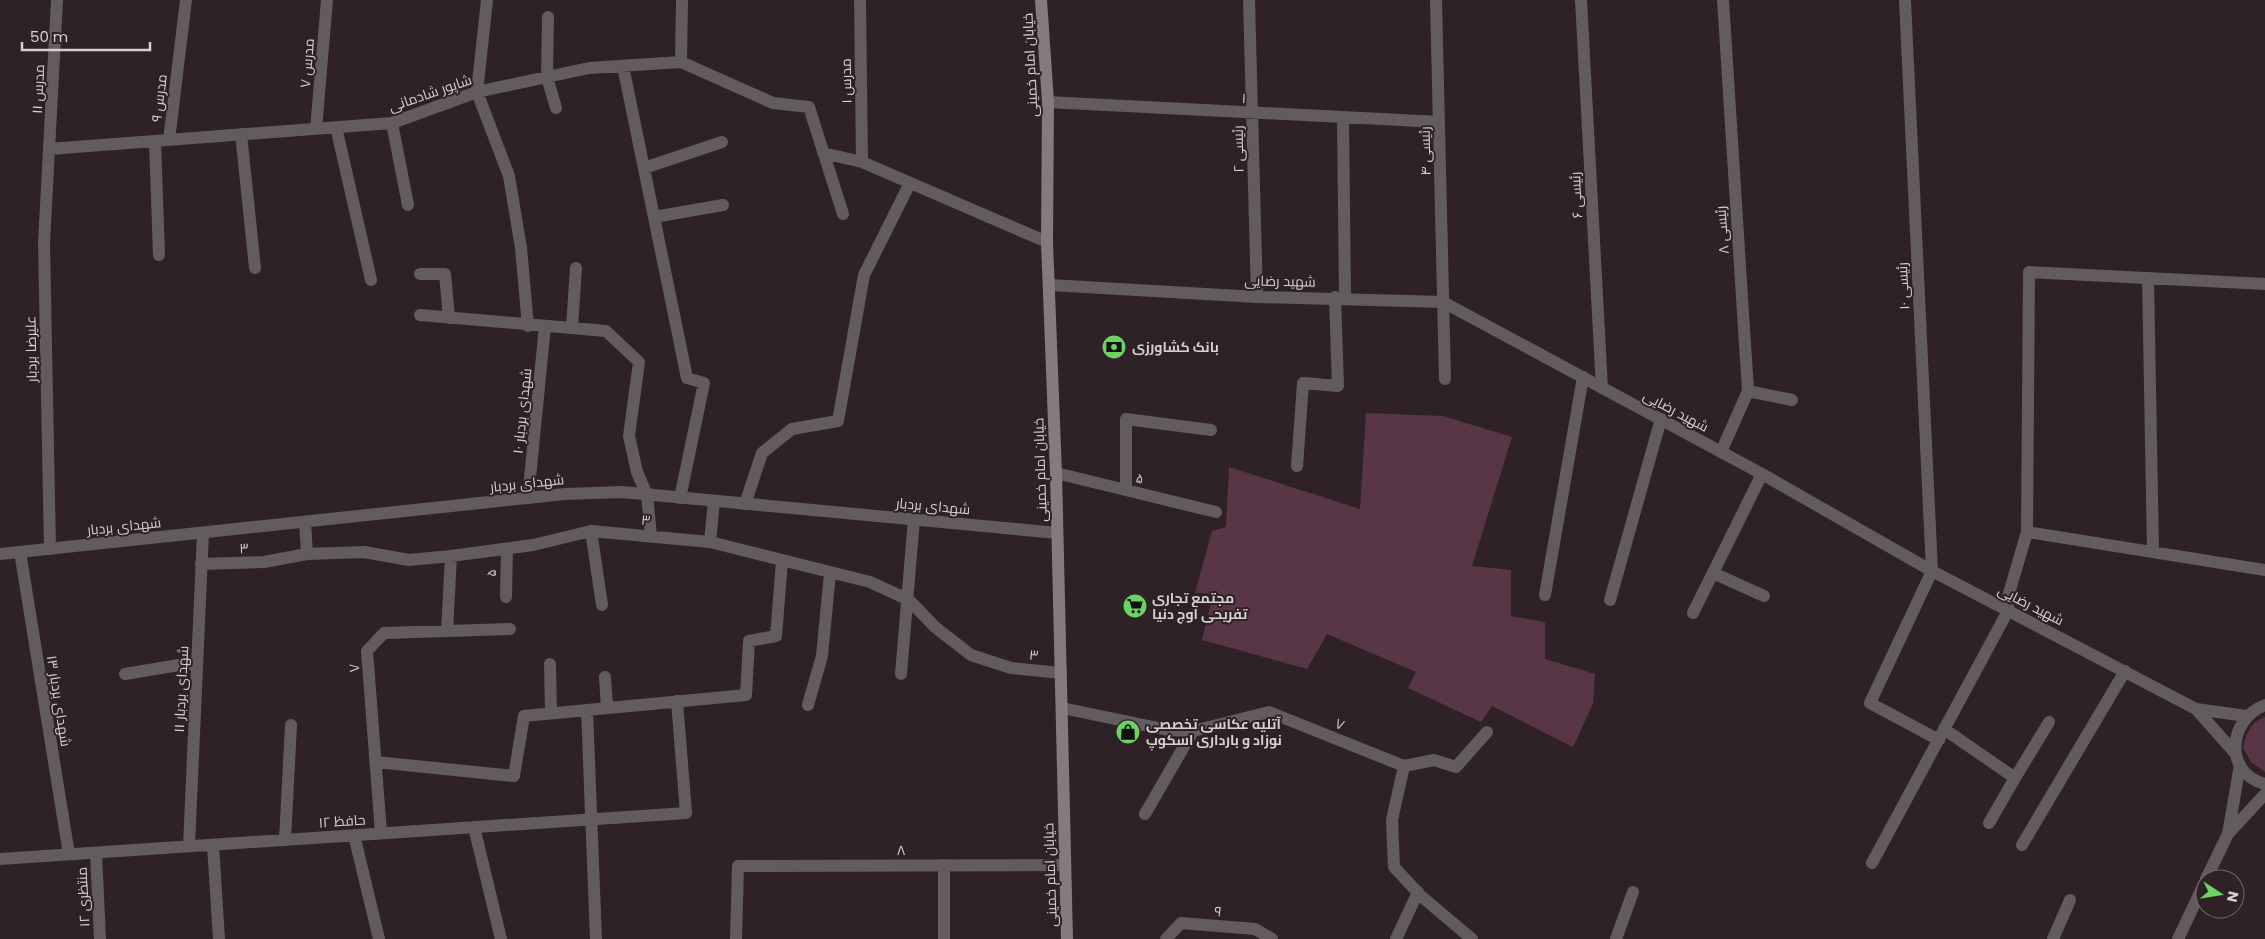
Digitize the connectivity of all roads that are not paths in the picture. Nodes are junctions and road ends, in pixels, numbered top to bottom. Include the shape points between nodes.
1 (57, 0) edge
2 (186, 0) edge
3 (327, 0) edge
4 (487, 0) edge
5 (682, 0) edge
6 (860, 0) edge
7 (1041, 0) edge
8 (1249, 0) edge
9 (1436, 0) edge
10 (1581, 0) edge
11 (1723, 0) edge
12 (1905, 0) edge
13 (548, 17) dead end
14 (682, 62) junction
15 (623, 66) junction
16 (546, 77) junction
17 (477, 92) junction
18 (1048, 102) junction
19 (556, 108) dead end
20 (1252, 113) junction
21 (1343, 118) junction
22 (1439, 122) junction
23 (392, 123) junction
24 (336, 127) junction
25 (316, 129) junction
26 (241, 134) junction
27 (168, 140) junction
28 (155, 141) junction
29 (722, 142) dead end
30 (49, 149) junction
31 (823, 153) junction
32 (862, 162) junction
33 (644, 168) junction
34 (910, 183) junction
35 (408, 205) dead end
36 (723, 205) dead end
37 (843, 214) dead end
38 (654, 217) junction
39 (1047, 242) junction
40 (159, 255) dead end
41 (255, 268) dead end
42 (576, 268) dead end
43 (420, 274) dead end
44 (2148, 278) junction
45 (371, 280) dead end
46 (2265, 284) edge
47 (1050, 285) junction
48 (1257, 296) junction
49 (1340, 297) junction
50 (1443, 302) junction
51 (420, 315) dead end
52 (450, 318) junction
53 (528, 326) junction
54 (545, 326) junction
55 (572, 327) junction
56 (1583, 377) junction
57 (1445, 379) dead end
58 (1602, 388) junction
59 (1748, 392) junction
60 (1792, 400) dead end
61 (1661, 420) junction
62 (1211, 430) dead end
63 (1721, 452) junction
64 (1297, 466) dead end
65 (1056, 473) junction
66 (1762, 474) junction
67 (1126, 490) junction
68 (647, 495) junction
69 (528, 498) junction
70 (680, 498) junction
71 (714, 501) junction
72 (746, 504) junction
73 (1216, 512) dead end
74 (914, 519) junction
75 (305, 522) junction
76 (591, 531) junction
77 (1057, 532) junction
78 (2028, 532) junction
79 (203, 533) junction
80 (651, 536) junction
81 (710, 542) junction
82 (50, 549) junction
83 (506, 549) junction
84 (20, 552) junction
85 (2153, 552) junction
86 (0, 554) edge
87 (307, 554) junction
88 (451, 556) junction
89 (782, 561) junction
90 (201, 564) junction
91 (2265, 570) edge
92 (1932, 571) junction
93 (830, 572) junction
94 (1713, 573) junction
95 (1545, 595) dead end
96 (1764, 596) dead end
97 (506, 597) dead end
98 (908, 600) junction
99 (1610, 600) dead end
100 (602, 605) dead end
101 (2007, 608) junction
102 (1693, 613) dead end
103 (510, 629) dead end
104 (447, 631) junction
105 (197, 662) junction
106 (550, 664) dead end
107 (2125, 671) junction
108 (1061, 673) junction
109 (125, 674) dead end
110 (902, 674) dead end
111 (605, 677) dead end
112 (677, 702) junction
113 (808, 705) dead end
114 (2265, 705) edge
115 (607, 708) junction
116 (1062, 708) junction
117 (2196, 709) junction
118 (587, 710) junction
119 (551, 713) junction
120 (2246, 716) junction
121 (2049, 722) dead end
122 (291, 725) dead end
123 (1193, 731) junction
124 (1486, 732) dead end
125 (1941, 735) junction
126 (2236, 753) junction
127 (376, 762) junction
128 (2240, 765) junction
129 (1404, 766) junction
130 (2015, 778) junction
131 (2265, 784) edge
132 (2265, 794) edge
133 (1145, 814) dead end
134 (592, 819) junction
135 (1989, 823) dead end
136 (474, 827) junction
137 (381, 833) junction
138 (2228, 834) junction
139 (354, 835) junction
140 (285, 840) junction
141 (213, 845) junction
142 (2022, 845) dead end
143 (189, 846) junction
144 (96, 853) junction
145 (69, 854) junction
146 (0, 859) edge
147 (1872, 863) dead end
148 (1065, 864) junction
149 (944, 865) junction
150 (2211, 869) edge
151 (1418, 892) junction
152 (1633, 892) dead end
153 (2070, 900) dead end
154 (2195, 903) edge
155 (100, 939) edge
156 (220, 939) edge
157 (379, 939) edge
158 (501, 939) edge
159 (596, 939) edge
160 (736, 939) edge
161 (944, 939) edge
162 (1067, 939) edge
163 (1166, 939) edge
164 (1272, 939) edge
165 (1396, 939) edge
166 (1472, 939) edge
167 (1616, 939) edge
168 (2053, 939) edge
169 (2178, 939) edge

1 - 30 street, مدرس ۱۱
2 - 27 street, مدرس ۹
3 - 25 street, مدرس ۷
4 - 17 street
5 - 14 street
6 - 32 street, مدرس ۱
7 - 18 main road, خیابان امام خمینی
8 - 20 street, رئیسی ۲
9 - 22 street, رئیسی ۴
10 - 58 street, رئیسی ۶
11 - 59 street, رئیسی ۸
12 - 92 street, رئیسی ۱۰
13 - 16 street
14 - 15 street, شاپور شادمانی
14 - 31 street, شاپور شادمانی via 773,103 809,107
15 - 16 street, شاپور شادمانی via 589,68
15 - 33 street
16 - 17 street, شاپور شادمانی
16 - 19 street
17 - 23 street, شاپور شادمانی
17 - 53 street via 509,176 521,248
18 - 20 street, ۱
18 - 39 main road, خیابان امام خمینی
20 - 21 street, ۱
20 - 48 street, رئیسی ۲
21 - 22 street, ۱
21 - 49 street
22 - 50 street, رئیسی ۴
23 - 24 street, شاپور شادمانی
23 - 35 street
24 - 25 street, شاپور شادمانی
24 - 45 street
25 - 26 street, شاپور شادمانی
26 - 27 street, شاپور شادمانی
26 - 41 street
27 - 28 street, شاپور شادمانی
28 - 30 street, شاپور شادمانی
28 - 40 street
29 - 33 street
30 - 82 street, علیرضا بردبار via 44,243
31 - 32 street
31 - 37 street
32 - 34 street
33 - 38 street
34 - 39 street
34 - 72 street via 864,275 838,421 792,429 762,453
36 - 38 street
38 - 70 street via 687,378 704,383
39 - 47 main road, خیابان امام خمینی
42 - 55 street
43 - 52 street via 444,274
44 - 46 street
44 - 78 street via 2029,272
44 - 85 street
47 - 48 street, شهید رضایی
47 - 65 main road, خیابان امام خمینی
48 - 49 street, شهید رضایی
49 - 50 street, شهید رضایی
49 - 64 street via 1338,386 1303,383
50 - 56 street, شهید رضایی
50 - 57 street, رئیسی ۴
51 - 52 street
52 - 53 street
53 - 54 street
54 - 55 street
54 - 69 street, شهدای بردبار ۱۰
55 - 68 street via 606,331 639,362 630,436 637,472
56 - 58 street, شهید رضایی
56 - 95 street
58 - 61 street, شهید رضایی
59 - 60 street
59 - 63 street, رئیسی ۸
61 - 63 street, شهید رضایی
61 - 99 street
62 - 67 street via 1126,419
63 - 66 street, شهید رضایی
65 - 67 street, ۵
65 - 77 main road, خیابان امام خمینی
66 - 92 street, شهید رضایی
66 - 94 street
67 - 73 street, ۵
68 - 69 street, شهدای بردبار via 622,492
68 - 70 street, شهدای بردبار
68 - 80 street
69 - 75 street, شهدای بردبار
70 - 71 street, شهدای بردبار
71 - 72 street, شهدای بردبار
71 - 81 street
72 - 74 street, شهدای بردبار
74 - 77 street, شهدای بردبار
74 - 98 street
75 - 79 street, شهدای بردبار
75 - 87 street
76 - 80 street, ۳
76 - 83 street, ۳
76 - 100 street
77 - 108 main road, خیابان امام خمینی
78 - 85 street
78 - 101 street
79 - 82 street, شهدای بردبار
79 - 90 street, شهدای بردبار ۱۱
80 - 81 street, ۳
81 - 89 street, ۳
82 - 84 street, شهدای بردبار
83 - 88 street, ۳
83 - 97 street, ۵
84 - 86 street, شهدای بردبار
84 - 145 street, شهدای بردبار ۱۳
85 - 91 street
87 - 88 street, ۳ via 364,552 409,560
87 - 90 street, ۳ via 264,562
88 - 104 street
89 - 93 street, ۳
89 - 112 street via 776,636 749,641 746,695
90 - 105 street, شهدای بردبار ۱۱
92 - 101 street, شهید رضایی
92 - 125 street via 1870,703
93 - 98 street, ۳ via 870,582
93 - 113 street via 822,656
94 - 96 street
94 - 102 street
98 - 108 street, ۳ via 935,627 971,655 1011,668
98 - 110 street
101 - 107 street, شهید رضایی
101 - 125 street
103 - 104 street, ۷
104 - 127 street, ۷ via 384,633 367,651
105 - 109 street
105 - 143 street, شهدای بردبار ۱۱
106 - 119 street
107 - 117 street, شهید رضایی
107 - 142 street
108 - 116 main road, خیابان امام خمینی
111 - 115 street
112 - 115 street
112 - 134 street, حافظ ۱۲ via 686,813
114 - 120 street
115 - 118 street
116 - 123 street, ۷ via 1168,730
116 - 148 main road, خیابان امام خمینی
117 - 120 street, شهید رضایی
117 - 126 street
118 - 119 street
118 - 134 street
119 - 127 street via 524,716 514,776
120 - 126 street via 2235,740
121 - 130 street
122 - 140 street
123 - 129 street, ۷ via 1269,712
123 - 133 street
124 - 129 street via 1456,767 1434,760
125 - 130 street
125 - 147 street
126 - 128 street
127 - 137 street, ۷
128 - 131 street via 2249,776
128 - 138 street
129 - 151 street via 1392,820 1394,867
130 - 135 street
132 - 138 street
134 - 136 street, حافظ ۱۲
134 - 159 street
136 - 137 street, حافظ ۱۲
136 - 158 street
137 - 139 street, حافظ ۱۲
138 - 150 street
139 - 140 street, حافظ ۱۲
139 - 157 street
140 - 141 street, حافظ ۱۲
141 - 143 street, حافظ ۱۲
141 - 156 street
143 - 144 street, حافظ ۱۲
144 - 145 street, حافظ ۱۲
144 - 155 street, منتظری ۱۲
145 - 146 street, حافظ ۱۲
148 - 149 street, ۸
148 - 162 main road, خیابان امام خمینی
149 - 160 street, ۸ via 738,866
149 - 161 street
151 - 165 street
151 - 166 street
152 - 167 street
153 - 168 street
154 - 169 street
163 - 164 street, ۹ via 1182,923 1255,929

